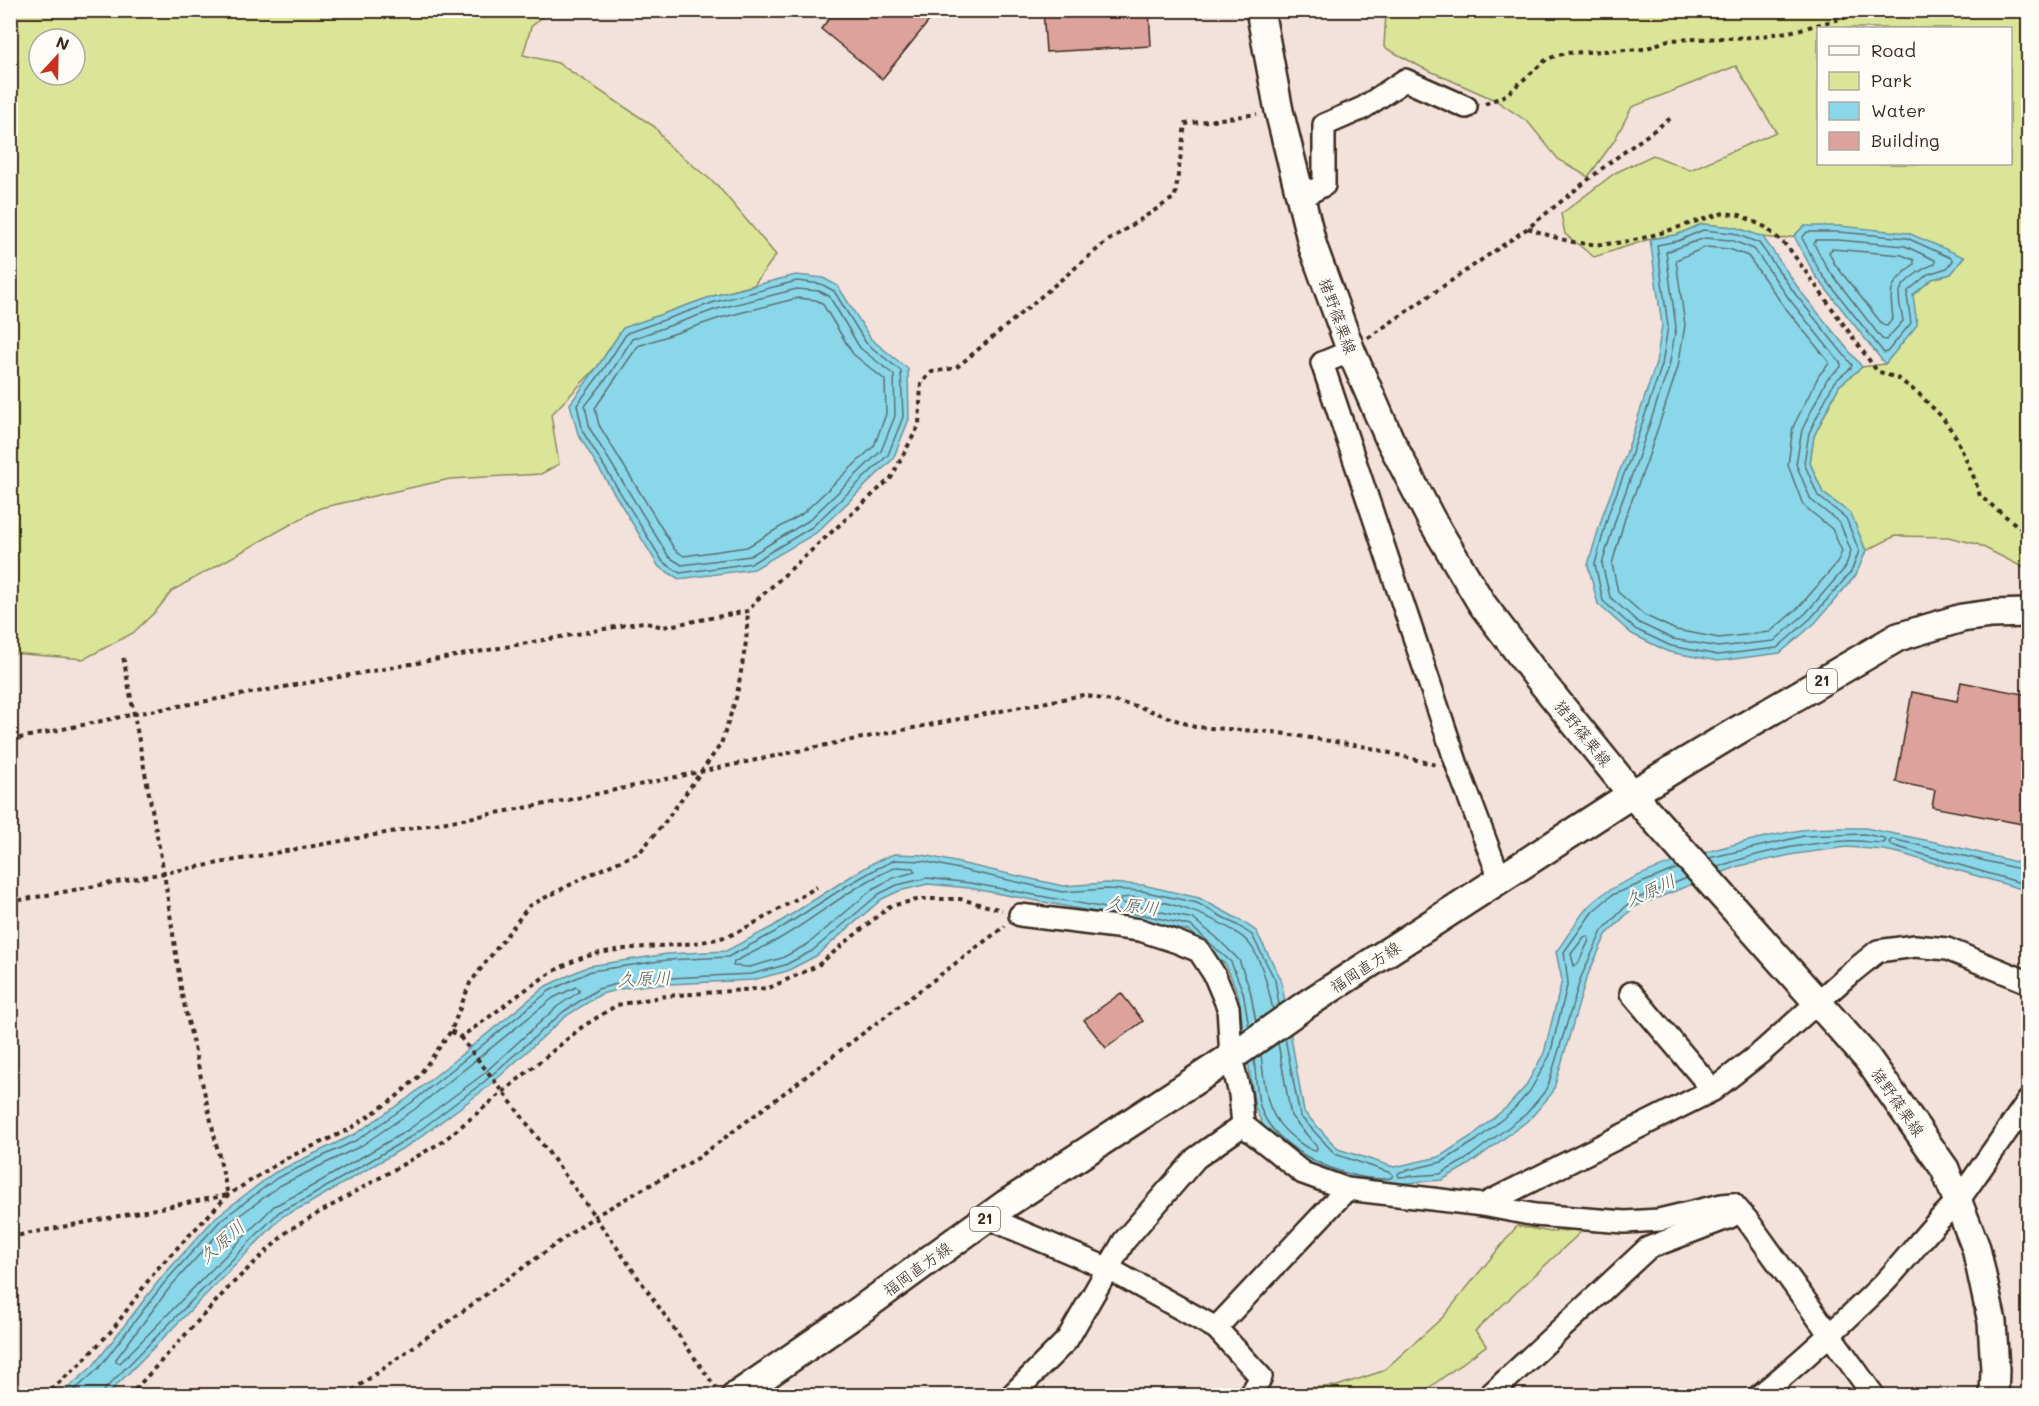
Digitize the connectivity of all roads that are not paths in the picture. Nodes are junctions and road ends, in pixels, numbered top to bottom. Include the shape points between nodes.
1 (1260, 10) edge
2 (1466, 108) road end
3 (1301, 197) junction
4 (1351, 351) junction
5 (2028, 613) edge
6 (1632, 794) junction
7 (1500, 879) junction
8 (1020, 915) road end
9 (2028, 982) edge
10 (1631, 993) dead end
11 (1817, 1002) junction
12 (1235, 1054) junction
13 (1713, 1090) junction
14 (2028, 1101) edge
15 (1243, 1125) junction
16 (1347, 1189) junction
17 (1958, 1201) junction
18 (1733, 1204) junction
19 (1483, 1205) junction
20 (992, 1214) junction
21 (1109, 1269) junction
22 (1216, 1328) junction
23 (1830, 1333) junction
24 (736, 1395) edge
25 (1011, 1395) edge
26 (1250, 1395) edge
27 (1490, 1395) edge
28 (1759, 1395) edge
29 (1874, 1395) edge
30 (1994, 1395) edge

1 - 3 main road, 猪野篠栗線 via 1279,111
2 - 3 street via 1405,80 1363,108 1324,125 1324,186
3 - 4 main road, 猪野篠栗線 via 1313,247
4 - 6 main road, 猪野篠栗線 via 1389,438 1482,604
4 - 7 street via 1323,363 1459,771
5 - 6 main road, 福岡直方線 / 21 via 1962,618 1898,638
6 - 7 main road, 福岡直方線 / 21
6 - 11 main road, 猪野篠栗線
7 - 12 main road, 福岡直方線 / 21
8 - 12 street via 1140,930 1198,951 1214,974 1228,1007
9 - 11 street via 1947,949 1915,946 1878,951
10 - 13 street
11 - 13 street
11 - 17 main road, 猪野篠栗線 via 1867,1058 1945,1169
12 - 15 street
12 - 20 main road, 福岡直方線 / 21
13 - 19 street
14 - 17 street
15 - 16 street via 1303,1173
15 - 21 street via 1196,1158 1124,1241
16 - 19 street
16 - 22 street
17 - 23 street via 1884,1282
17 - 30 main road, 猪野篠栗線 via 1977,1248 1992,1322
18 - 19 street via 1659,1220 1625,1222 1535,1215
18 - 23 street
18 - 27 street via 1730,1216 1648,1248
20 - 21 street via 1000,1223
20 - 24 main road, 福岡直方線 / 21
21 - 22 street
21 - 25 street via 1067,1340
22 - 26 street via 1261,1377
23 - 28 street
23 - 29 street

